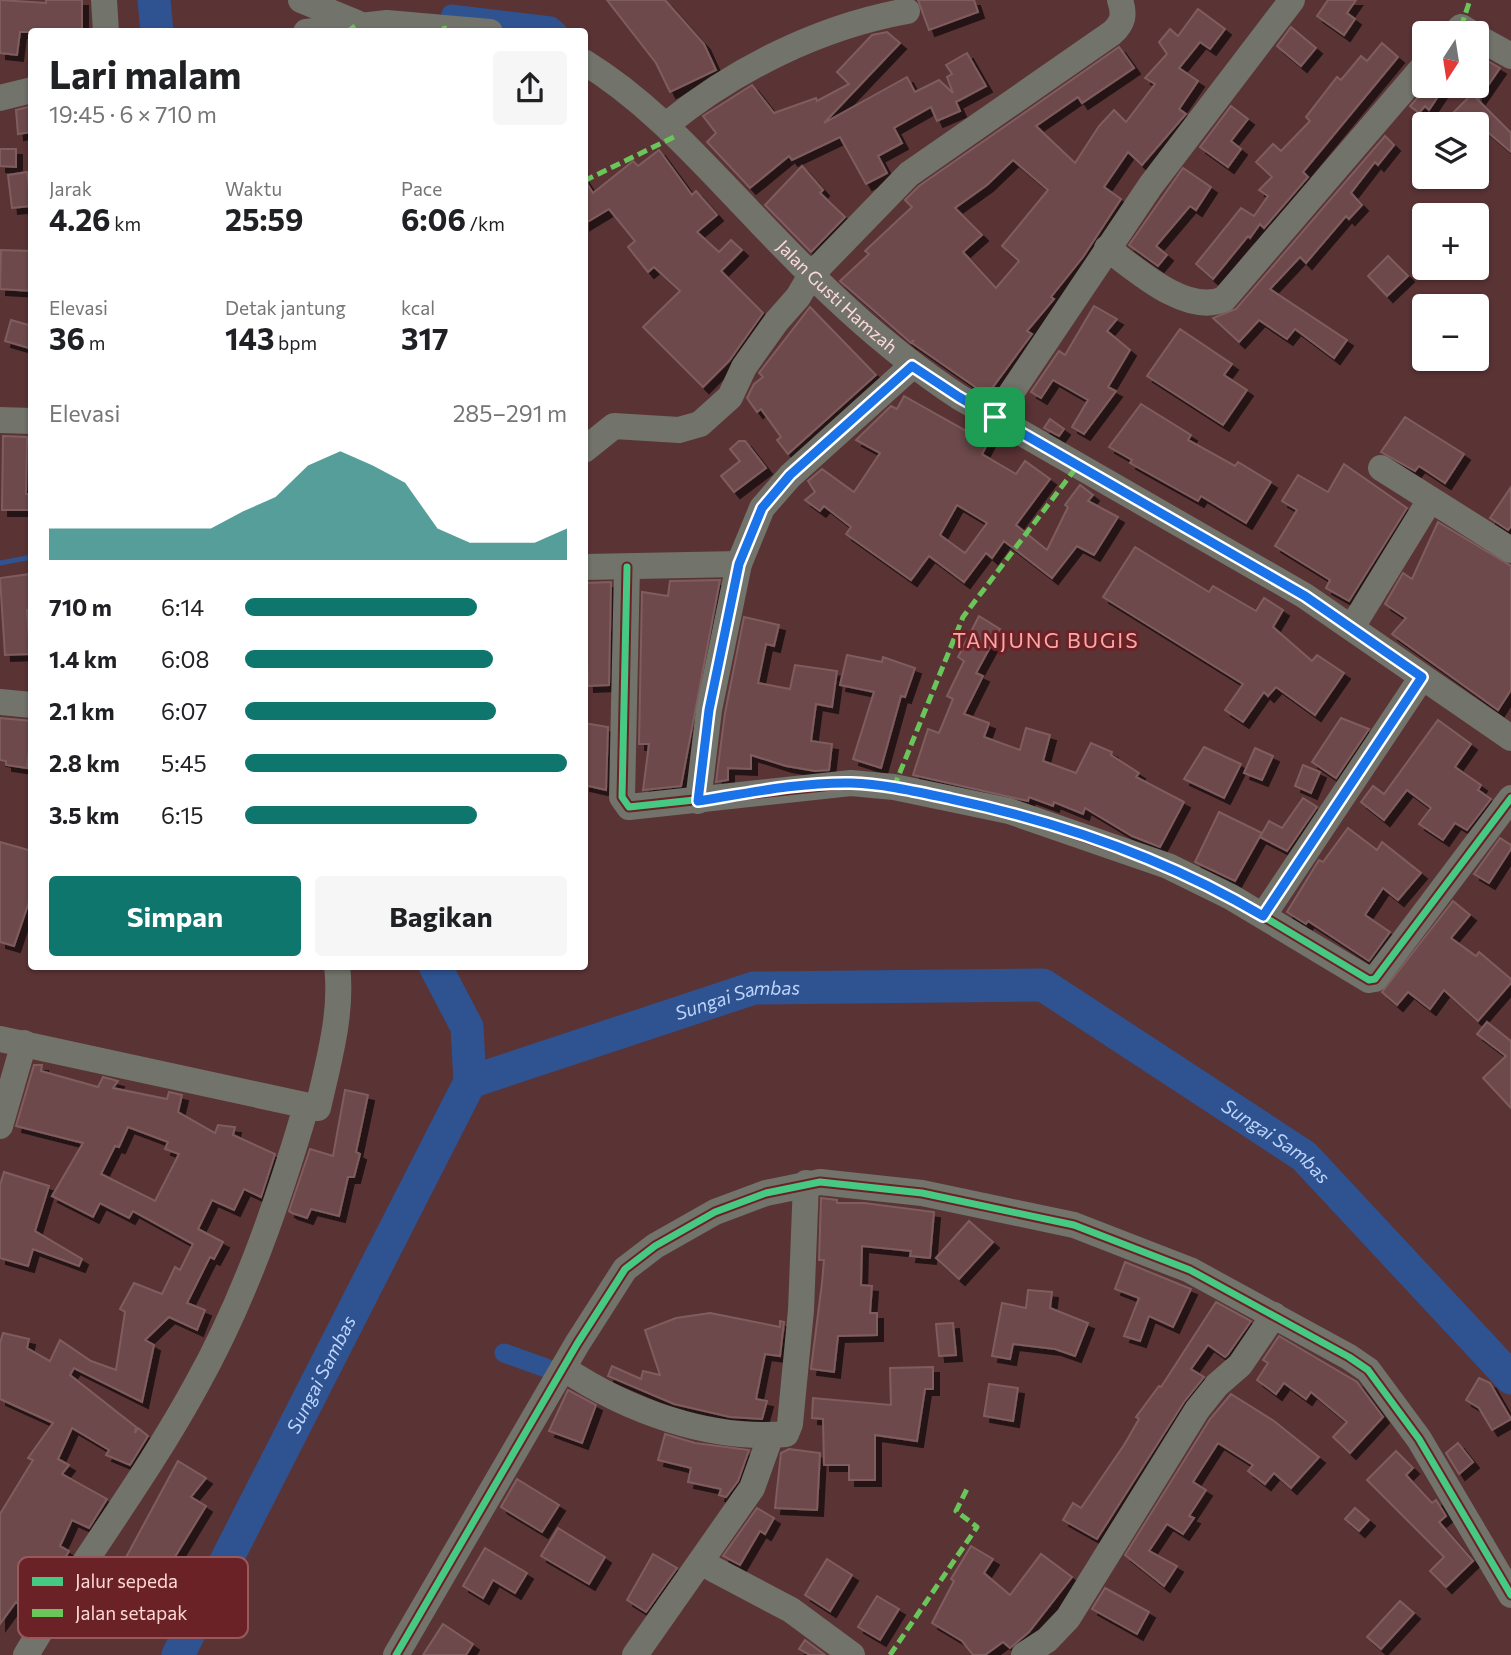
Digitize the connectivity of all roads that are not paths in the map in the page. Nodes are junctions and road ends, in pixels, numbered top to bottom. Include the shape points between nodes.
1 (104, 0) edge
2 (301, 0) edge
3 (1120, 0) edge
4 (1292, 0) edge
5 (907, 11) dead end
6 (358, 24) junction
7 (106, 28) edge
8 (332, 28) edge
9 (459, 28) edge
10 (1489, 44) edge
11 (1511, 56) edge
12 (588, 65) edge
13 (1412, 80) edge
14 (28, 91) edge
15 (0, 98) edge
16 (666, 124) junction
17 (1107, 247) junction
18 (810, 275) junction
19 (912, 366) junction
20 (995, 417) junction
21 (0, 420) edge
22 (28, 421) edge
23 (588, 447) edge
24 (1381, 468) dead end
25 (1430, 500) junction
26 (1511, 550) edge
27 (739, 564) junction
28 (588, 567) edge
29 (627, 567) junction
30 (1352, 627) junction
31 (1422, 677) junction
32 (0, 702) edge
33 (28, 705) edge
34 (1511, 738) edge
35 (1511, 798) edge
36 (698, 801) junction
37 (1263, 916) junction
38 (337, 970) edge
39 (12, 1041) edge
40 (306, 1107) junction
41 (0, 1126) edge
42 (806, 1183) junction
43 (1274, 1315) junction
44 (563, 1368) junction
45 (771, 1435) junction
46 (90, 1557) edge
47 (702, 1563) junction
48 (1511, 1595) edge
49 (37, 1638) edge
50 (26, 1655) edge
51 (397, 1655) edge
52 (635, 1655) edge
53 (852, 1655) edge
54 (1024, 1655) edge

1 - 7 street
2 - 6 street
3 - 18 street via 1121,24 1112,33 909,174
4 - 17 street
5 - 16 street via 874,17 763,60
6 - 8 street
6 - 9 street
10 - 11 street
12 - 16 street, Jalan Gusti Hamzah
13 - 17 street via 1224,299 1200,302 1172,292
14 - 15 street
16 - 18 street, Jalan Gusti Hamzah
17 - 20 street
18 - 19 street, Jalan Gusti Hamzah
18 - 23 street via 744,367 730,397 700,424 680,430 614,426
19 - 20 street, Jalan Gusti Hamzah
19 - 27 street via 790,475 762,508
20 - 30 street, Jalan Gusti Hamzah
21 - 22 street
24 - 25 street
25 - 26 street
25 - 30 street
27 - 29 street
27 - 36 street via 709,710
28 - 29 street
29 - 36 street via 622,797 635,808
30 - 31 street, Jalan Gusti Hamzah
31 - 34 street, Jalan Gusti Hamzah
31 - 37 street
32 - 33 street
35 - 37 street via 1375,979 1364,978
36 - 37 street via 850,783 906,790 1009,811 1122,848 1210,886
38 - 40 street via 337,1009 321,1096 318,1108
39 - 40 street
39 - 41 street
40 - 46 street via 278,1197 213,1353 154,1458
42 - 43 street via 947,1197 1074,1225 1190,1270
42 - 44 street via 715,1212 641,1255 615,1284
42 - 45 street via 790,1424 786,1434
43 - 48 street via 1368,1370 1425,1450
43 - 54 street via 1240,1365 1216,1385 1197,1410 1068,1618
44 - 45 street via 623,1404 716,1430
44 - 51 street
45 - 47 street via 752,1488
47 - 52 street
47 - 53 street via 791,1610
49 - 50 street

